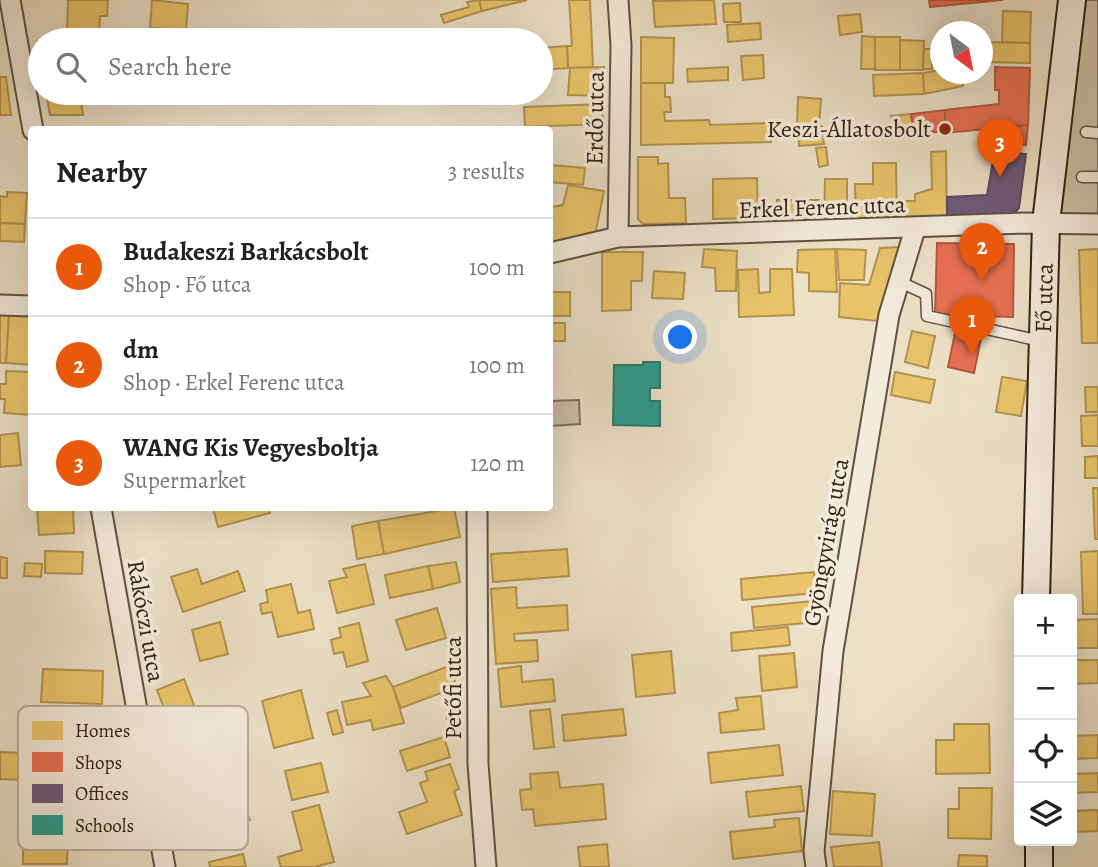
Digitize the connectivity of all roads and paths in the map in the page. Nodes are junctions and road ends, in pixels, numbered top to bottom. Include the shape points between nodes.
1 (10, 0) edge
2 (618, 0) edge
3 (1072, 0) edge
4 (28, 102) edge
5 (29, 105) edge
6 (32, 126) edge
7 (1086, 132) dead end
8 (1098, 133) edge
9 (1082, 177) dead end
10 (1098, 177) edge
11 (1046, 223) junction
12 (1098, 224) edge
13 (915, 229) junction
14 (618, 237) junction
15 (553, 252) edge
16 (900, 282) junction
17 (0, 305) edge
18 (28, 306) edge
19 (1042, 341) junction
20 (103, 511) edge
21 (477, 511) edge
22 (1035, 594) edge
23 (137, 706) edge
24 (1039, 846) edge
25 (486, 867) edge
26 (817, 867) edge
27 (1039, 867) edge

1 - 4 street
2 - 14 street, Erdő utca
3 - 11 main road, Fő utca
5 - 6 street
7 - 8 lane
9 - 10 lane
11 - 12 street, Erkel Ferenc utca
11 - 13 street, Erkel Ferenc utca
11 - 19 main road, Fő utca
13 - 14 street, Erkel Ferenc utca
13 - 16 street, Gyöngyvirág utca
14 - 15 street, Erkel Ferenc utca
16 - 19 lane via 926,294 927,316
16 - 26 street, Gyöngyvirág utca via 889,315 833,651 814,851
17 - 18 street
19 - 22 main road, Fő utca
20 - 23 street, Rákóczi utca
21 - 25 street, Petőfi utca via 478,764
24 - 27 main road

